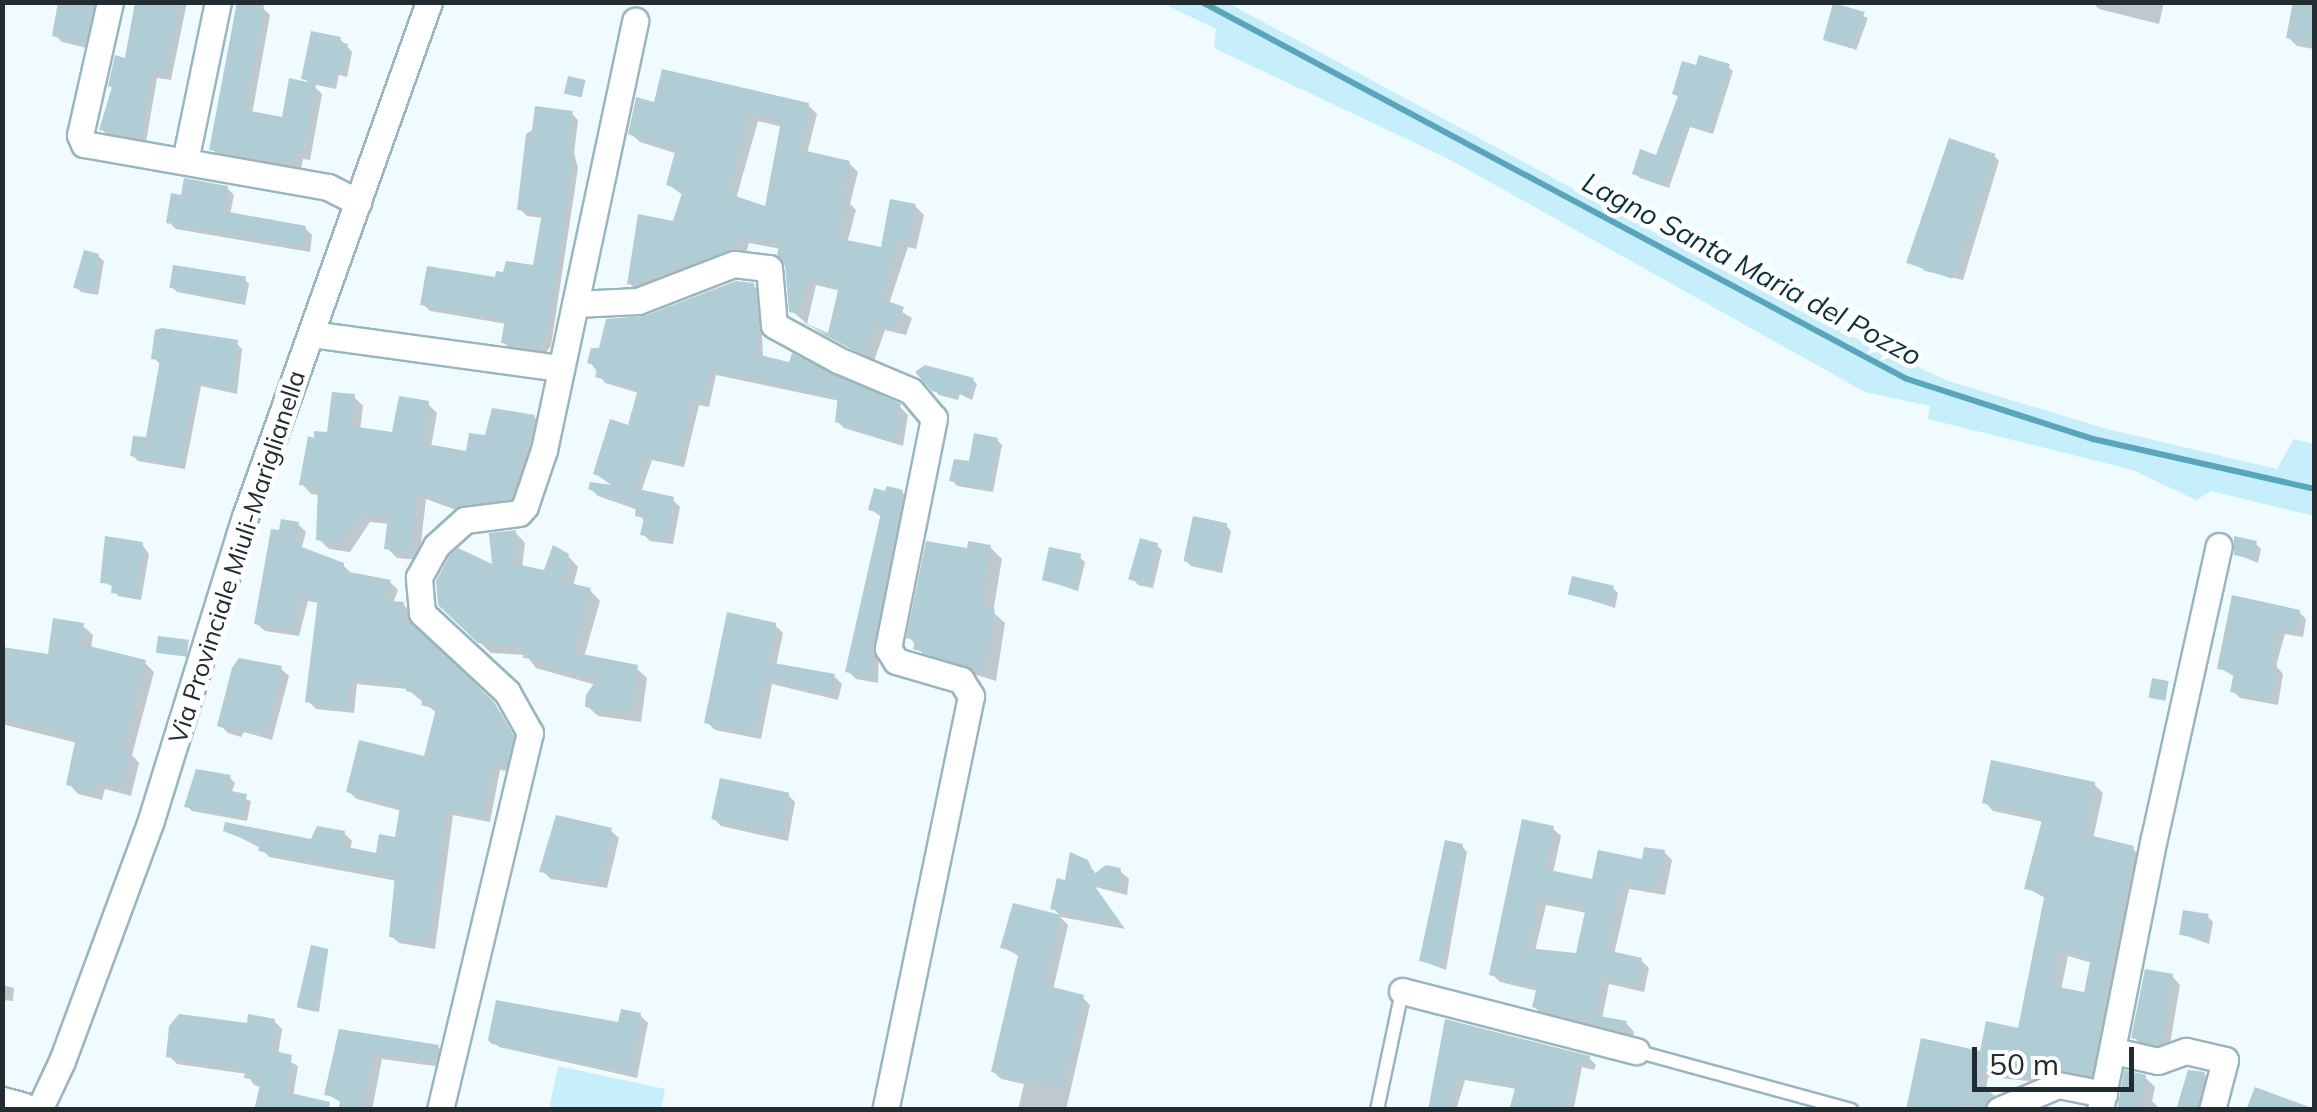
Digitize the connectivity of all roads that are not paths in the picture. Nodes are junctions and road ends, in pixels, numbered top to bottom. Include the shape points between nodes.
1 (110, 2) edge
2 (218, 2) edge
3 (429, 2) edge
4 (635, 21) dead end
5 (186, 161) junction
6 (358, 202) junction
7 (574, 304) junction
8 (312, 334) junction
9 (561, 368) junction
10 (2220, 546) dead end
11 (1402, 990) joint
12 (2114, 1051) junction
13 (1636, 1052) joint
14 (2102, 1102) edge
15 (2, 1105) edge
16 (21, 1110) edge
17 (39, 1110) edge
18 (440, 1110) edge
19 (885, 1110) edge
20 (1377, 1110) edge
21 (1850, 1110) edge
22 (1999, 1110) edge
23 (2212, 1110) edge

1 - 5 street via 81,141
2 - 5 street
3 - 6 street, Via Provinciale Miuli-Mariglianella
4 - 7 street
5 - 6 street via 328,187
6 - 8 street, Via Provinciale Miuli-Mariglianella
7 - 9 street
7 - 19 street via 638,301 734,264 769,268 774,325 911,391 934,418 888,648 896,661 962,680 971,696
8 - 9 street
8 - 17 street, Via Provinciale Miuli-Mariglianella via 245,516 151,820
9 - 18 street via 525,506 519,513 465,520 436,546 419,577 422,613 507,692 530,733
10 - 12 street
11 - 13 street
11 - 20 lane
12 - 14 street
12 - 23 street via 2158,1061 2186,1050 2225,1060
13 - 21 lane
14 - 22 street via 2058,1085
15 - 16 street

